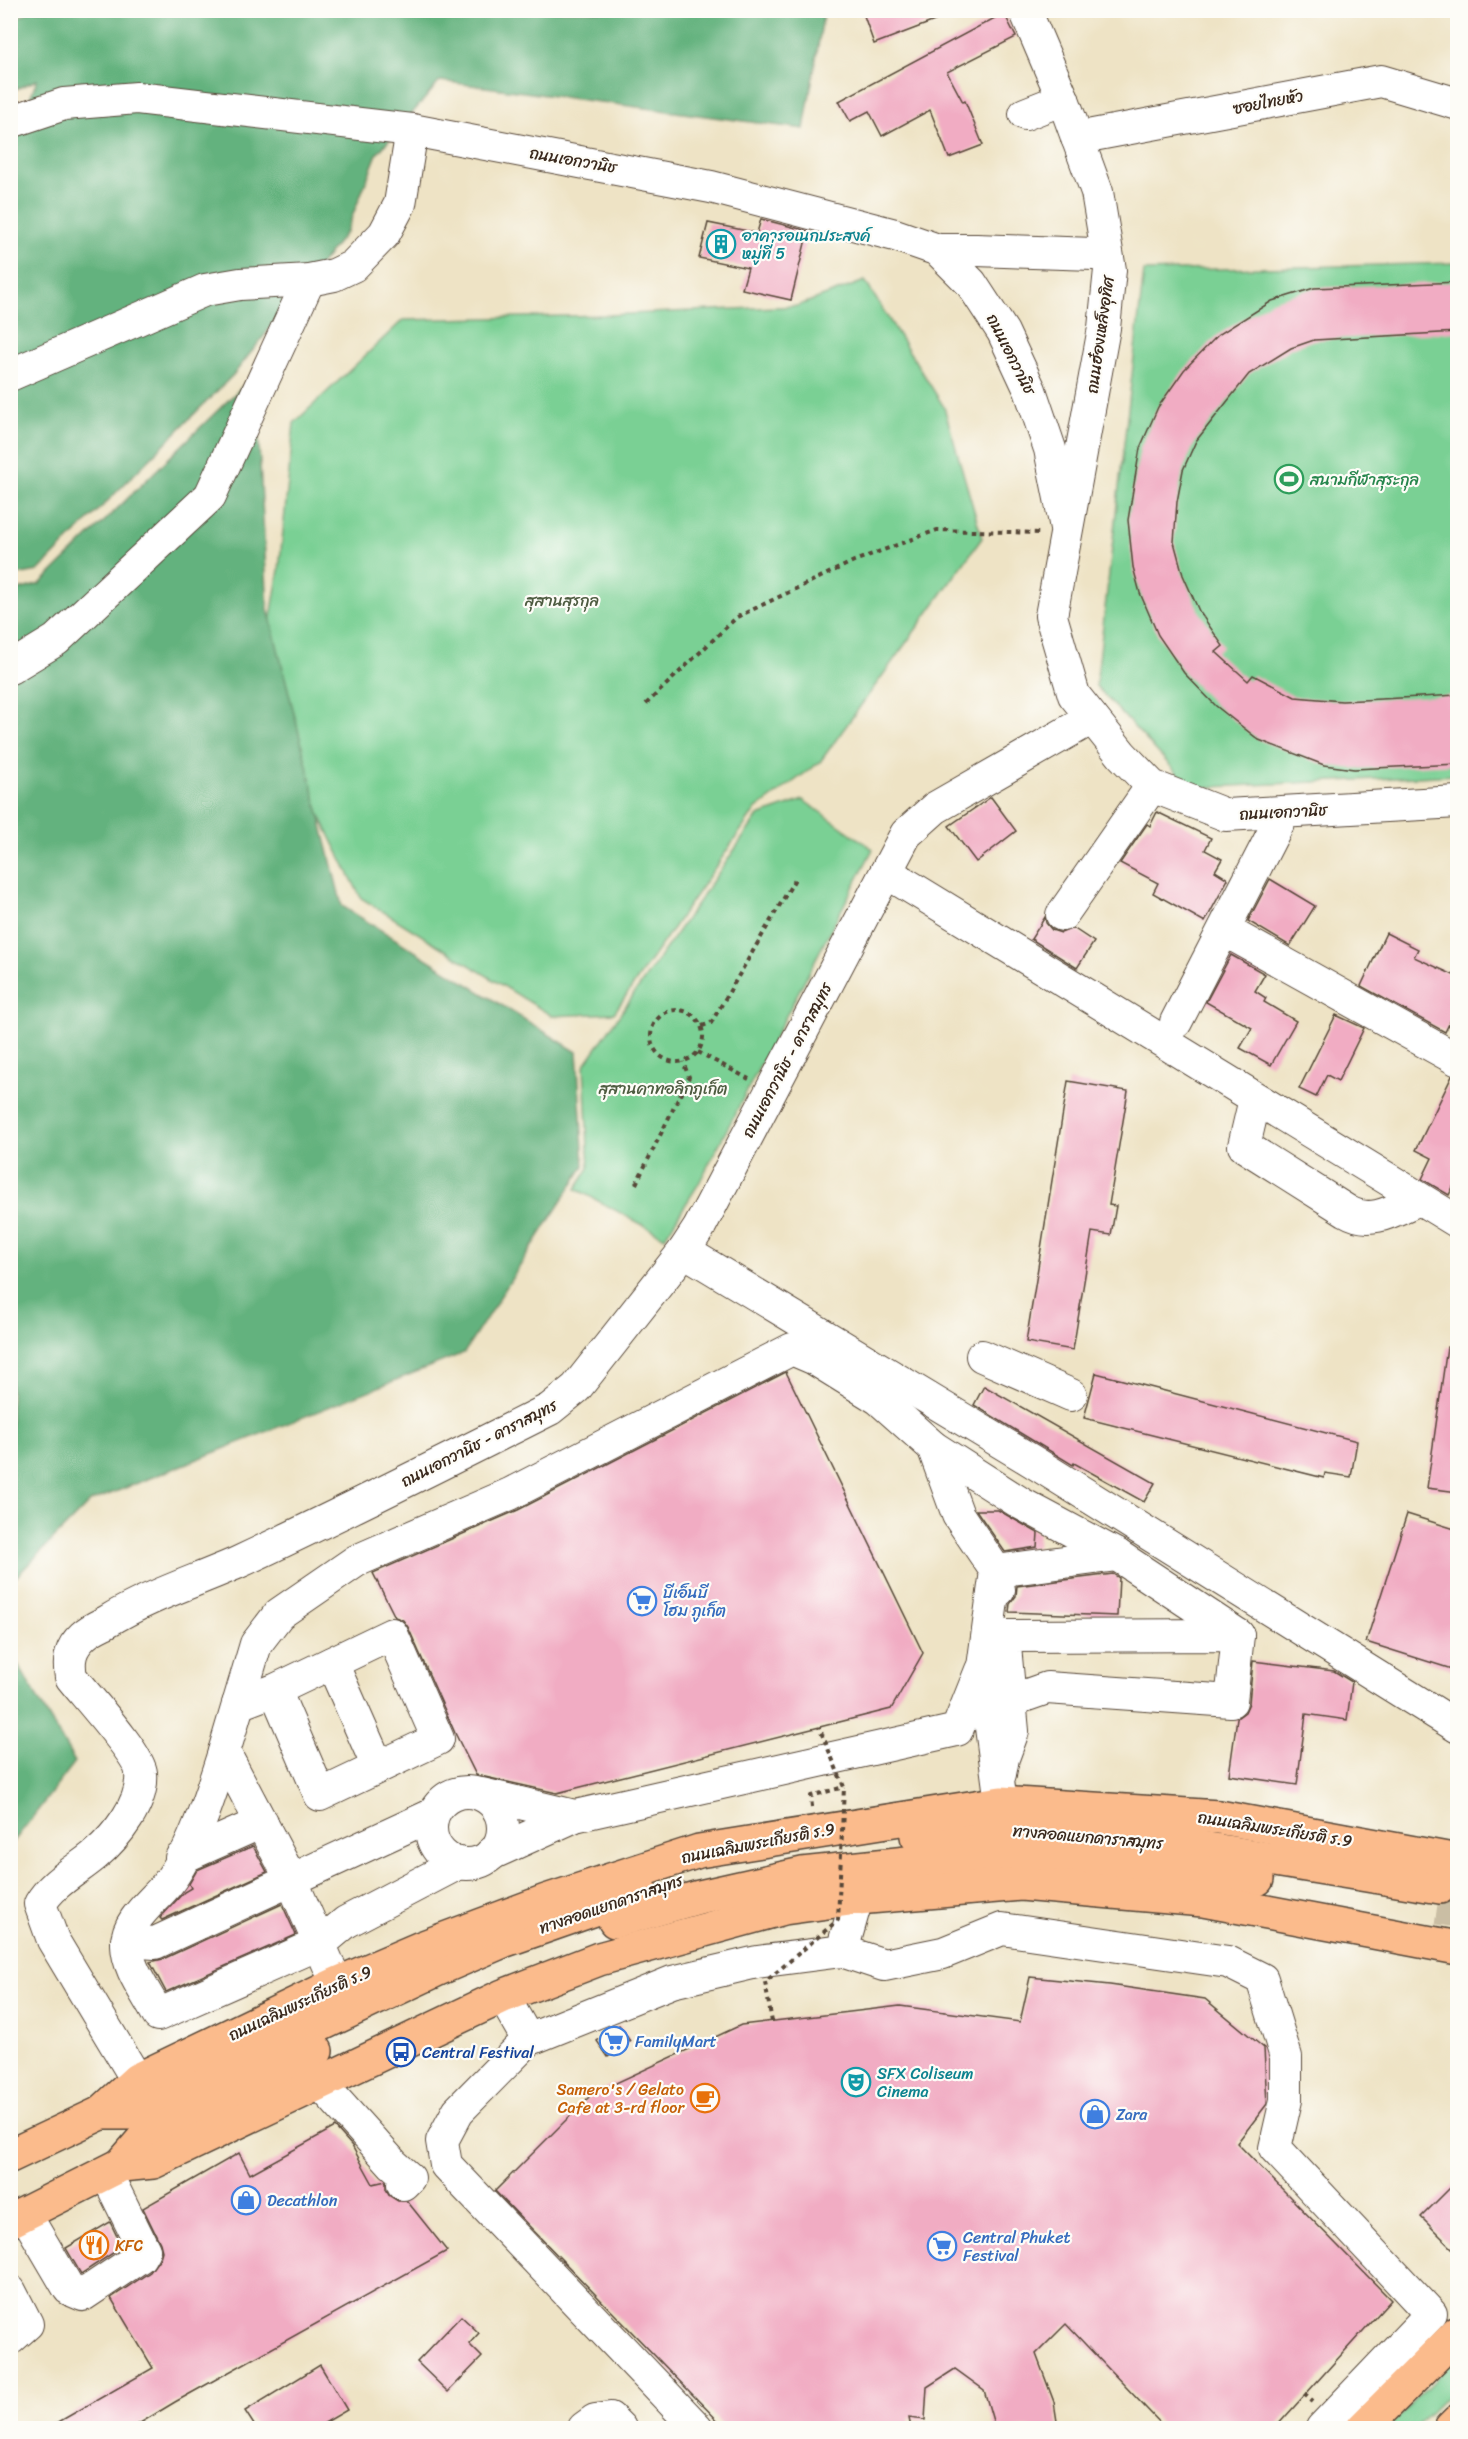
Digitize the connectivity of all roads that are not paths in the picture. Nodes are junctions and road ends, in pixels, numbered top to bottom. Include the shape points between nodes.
1 (1025, 10) edge
2 (1063, 99) junction
3 (1458, 104) edge
4 (1024, 114) dead end
5 (10, 122) edge
6 (412, 130) junction
7 (1077, 138) junction
8 (938, 250) junction
9 (981, 250) junction
10 (1102, 253) junction
11 (309, 279) junction
12 (971, 283) junction
13 (10, 375) edge
14 (1050, 449) junction
15 (1081, 451) junction
16 (1064, 537) junction
17 (10, 668) edge
18 (1092, 718) junction
19 (1152, 786) junction
20 (1458, 802) edge
21 (1284, 812) junction
22 (886, 873) junction
23 (1062, 915) dead end
24 (1224, 930) junction
25 (1176, 1022) dead end
26 (1458, 1060) edge
27 (1255, 1099) junction
28 (1419, 1199) junction
29 (1458, 1222) edge
30 (684, 1251) junction
31 (982, 1356) dead end
32 (1071, 1395) dead end
33 (933, 1447) junction
34 (1022, 1504) junction
35 (958, 1515) junction
36 (1117, 1555) junction
37 (996, 1571) junction
38 (1238, 1635) junction
39 (1004, 1636) junction
40 (332, 1664) junction
41 (983, 1666) junction
42 (275, 1690) junction
43 (1010, 1701) junction
44 (238, 1704) junction
45 (1458, 1727) edge
46 (224, 1752) junction
47 (378, 1767) junction
48 (1000, 1792) junction
49 (482, 1794) junction
50 (432, 1815) junction
51 (575, 1816) junction
52 (262, 1822) junction
53 (491, 1854) junction
54 (181, 1858) junction
55 (459, 1863) junction
56 (291, 1879) junction
57 (1445, 1885) edge
58 (856, 1898) junction
59 (127, 1941) junction
60 (321, 1942) junction
61 (1456, 1946) edge
62 (842, 1951) junction
63 (337, 1984) junction
64 (503, 1996) junction
65 (528, 2040) junction
66 (137, 2080) junction
67 (320, 2083) junction
68 (101, 2113) junction
69 (10, 2156) edge
70 (113, 2169) junction
71 (403, 2184) dead end
72 (18, 2218) edge
73 (10, 2291) edge
74 (1458, 2333) edge
75 (10, 2339) edge
76 (1458, 2421) edge
77 (584, 2428) edge
78 (620, 2428) edge
79 (697, 2428) edge
80 (1322, 2428) edge
81 (1363, 2428) edge
82 (1451, 2428) edge

1 - 2 street, ถนนฮ๋องเหล็งอุทิศ
2 - 4 street
2 - 7 street, ถนนฮ๋องเหล็งอุทิศ
3 - 7 street, ซอยไทยหัว via 1381,81
5 - 6 street, ถนนเอกวานิช via 64,104 136,98
6 - 8 street, ถนนเอกวานิช via 711,187
6 - 11 street via 400,204 384,234 353,266 334,275
7 - 10 street, ถนนฮ๋องเหล็งอุทิศ via 1097,192
8 - 9 street
8 - 12 street, ถนนเอกวานิช
9 - 10 street
9 - 12 street via 970,256 966,270
10 - 15 street, ถนนฮ๋องเหล็งอุทิศ via 1104,328
11 - 13 street via 205,290
11 - 17 street via 210,496 56,640
12 - 14 street, ถนนเอกวานิช via 1004,332
14 - 15 street via 1054,458 1069,465
14 - 16 street, ถนนเอกวานิช
15 - 16 street, ถนนฮ๋องเหล็งอุทิศ
16 - 18 street, ถนนเอกวานิช via 1051,615 1074,695
18 - 19 street, ถนนเอกวานิช
18 - 22 street, ถนนเอกวานิช - ดาราสมุทร via 935,808 906,834
19 - 21 street, ถนนเอกวานิช via 1227,815
19 - 23 street
20 - 21 street, ถนนเอกวานิช
21 - 24 street
22 - 27 street
22 - 30 street, ถนนเอกวานิช - ดาราสมุทร
24 - 25 street
24 - 26 street
27 - 28 street
27 - 28 street via 1244,1146 1347,1211 1357,1217 1378,1216
28 - 29 street
30 - 45 street via 1032,1461
30 - 66 street, ถนนเอกวานิช - ดาราสมุทร via 576,1388 550,1409 308,1529 118,1614 84,1635 72,1648 68,1663 71,1677 133,1755 141,1772 140,1787 136,1803 108,1844 54,1885 40,1904 53,1940
31 - 32 street
33 - 34 street
33 - 35 street
33 - 44 street via 879,1399 792,1349 510,1494 356,1561 279,1614 256,1644
34 - 35 street
34 - 36 street
35 - 37 street
36 - 37 street
36 - 38 street
37 - 39 street
37 - 41 street
38 - 39 street
38 - 43 street via 1231,1701 1047,1688
39 - 43 street
40 - 42 street
40 - 47 street
40 - 47 street via 392,1634 438,1739
41 - 48 street
41 - 51 street via 957,1730
42 - 44 street
42 - 47 street via 320,1795
43 - 48 street via 1013,1731 1003,1758
44 - 46 street
46 - 52 street
46 - 54 street via 191,1842
48 - 57 main road, ถนนเฉลิมพระเกียรติ ร.9 via 1220,1817
48 - 63 main road, ถนนเฉลิมพระเกียรติ ร.9 via 699,1851 546,1901
49 - 50 street via 458,1792 443,1801
49 - 51 street
49 - 53 street via 496,1806 503,1822 500,1845
50 - 55 street via 430,1828 438,1851
50 - 56 street
51 - 53 street
52 - 54 street
52 - 56 street
53 - 55 street via 482,1861
54 - 59 street via 169,1882 135,1920
55 - 60 street via 346,1922
56 - 59 street via 154,1943
56 - 60 street
57 - 68 main road, ทางลอดแยกดาราสมุทร via 1177,1844 996,1829 858,1841 722,1866 503,1941 134,2113
57 - 70 main road, ทางลอดแยกดาราสมุทร via 1247,1878 1106,1860 993,1854 802,1874 699,1897 562,1936 448,1985 146,2136
58 - 61 main road via 1021,1884 1203,1900
58 - 62 street
58 - 64 main road via 760,1914 599,1959
59 - 60 street via 130,1964 158,2015
60 - 63 street
62 - 65 street via 757,1962 672,1982
62 - 80 street via 884,1965 943,1953 1002,1929 1228,1962 1262,1979 1286,2057 1286,2100 1275,2148 1431,2314
63 - 66 main road, ถนนเฉลิมพระเกียรติ ร.9
64 - 65 street
64 - 67 main road
65 - 79 street via 458,2111 442,2141 446,2165
66 - 68 main road, ถนนเฉลิมพระเกียรติ ร.9
67 - 70 main road via 153,2162
67 - 71 street via 409,2178
68 - 69 main road, ถนนเฉลิมพระเกียรติ ร.9
70 - 72 main road
70 - 72 street via 144,2250 140,2257 83,2295 69,2289
73 - 75 street via 27,2324
74 - 81 main road
76 - 82 main road
77 - 78 street via 595,2420 610,2418

